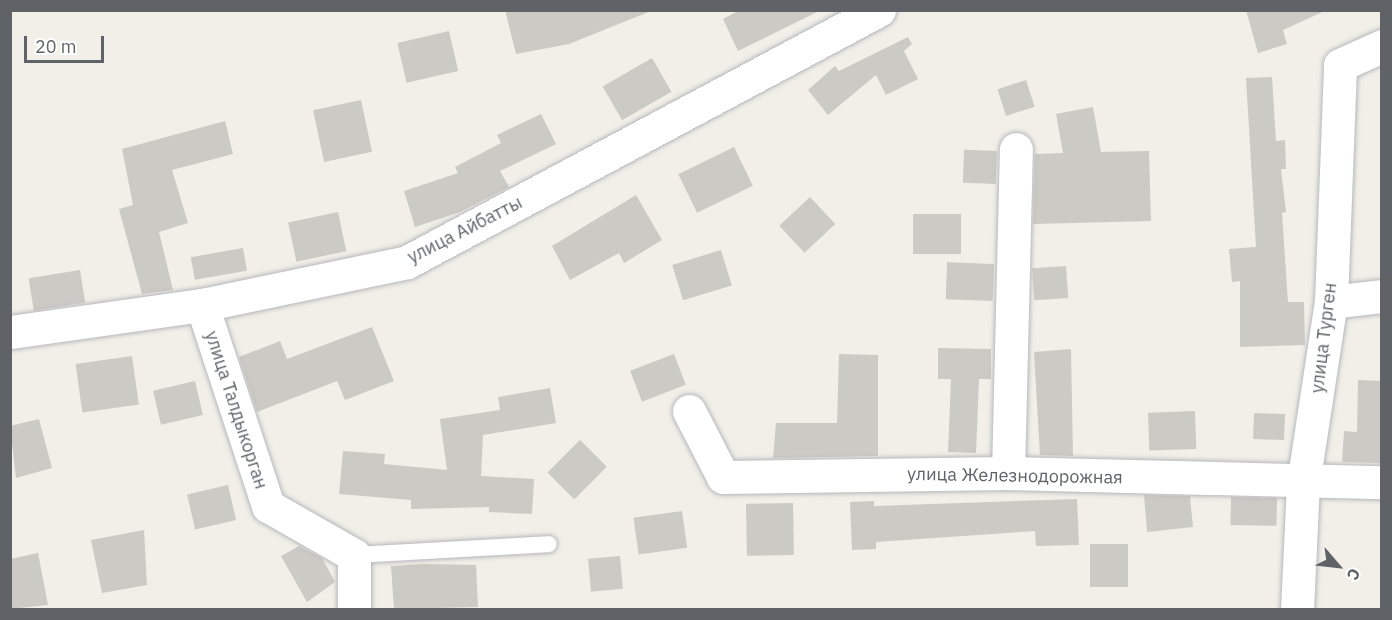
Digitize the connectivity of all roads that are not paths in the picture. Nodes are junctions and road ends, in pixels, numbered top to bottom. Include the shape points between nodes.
1 (879, 10) edge
2 (1382, 46) edge
3 (1016, 148) dead end
4 (1382, 296) edge
5 (1331, 302) junction
6 (202, 305) junction
7 (10, 332) edge
8 (689, 411) dead end
9 (1008, 473) junction
10 (1382, 482) edge
11 (1303, 484) junction
12 (549, 544) dead end
13 (354, 555) junction
14 (354, 609) edge
15 (1297, 609) edge

1 - 6 street, улица Айбатты via 407,262
2 - 5 street, улица Турген via 1340,65
3 - 9 street
4 - 5 street
5 - 11 street, улица Турген
6 - 7 street, улица Айбатты
6 - 13 street, улица Талдыкорган via 268,506
8 - 9 street, улица Железнодорожная via 723,477
9 - 11 street, улица Железнодорожная
10 - 11 street, улица Железнодорожная
11 - 15 street, улица Турген
12 - 13 lane
13 - 14 street

